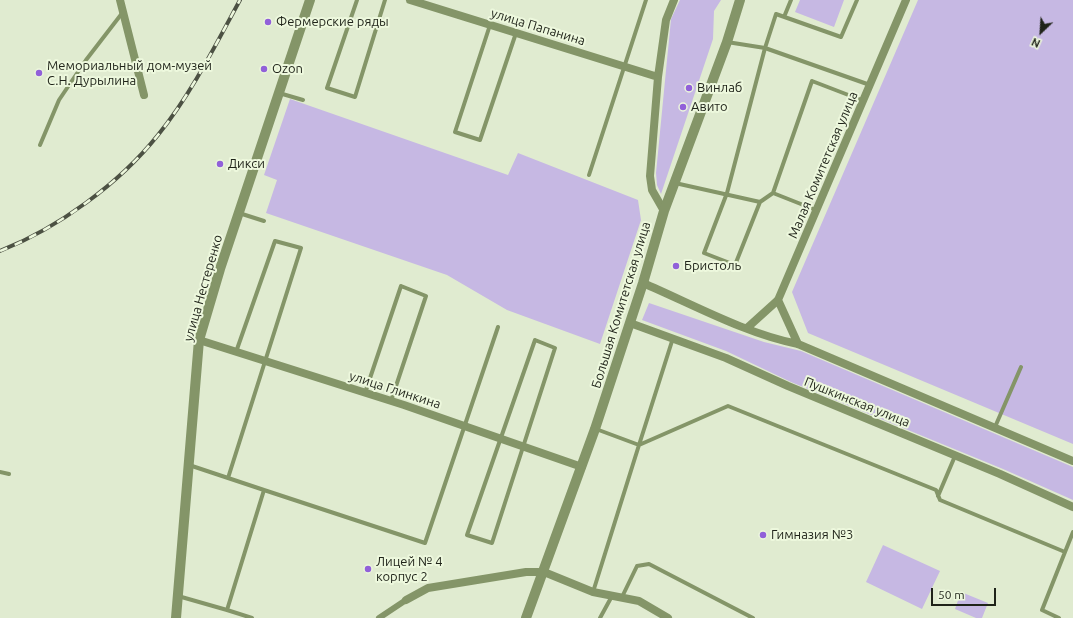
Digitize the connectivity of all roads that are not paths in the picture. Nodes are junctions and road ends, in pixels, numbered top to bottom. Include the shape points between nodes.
1 (120, 0) edge
2 (310, 0) edge
3 (357, 0) edge
4 (385, 0) edge
5 (410, 0) edge
6 (646, 0) edge
7 (674, 0) edge
8 (740, 0) edge
9 (791, 0) edge
10 (857, 0) edge
11 (906, 0) edge
12 (123, 11) junction
13 (784, 17) junction
14 (490, 25) junction
15 (516, 33) junction
16 (727, 42) junction
17 (765, 48) junction
18 (624, 66) junction
19 (658, 77) junction
20 (870, 85) junction
21 (278, 93) junction
22 (144, 95) dead end
23 (303, 100) dead end
24 (864, 101) junction
25 (40, 145) dead end
26 (589, 175) dead end
27 (674, 183) junction
28 (727, 193) junction
29 (773, 193) junction
30 (760, 202) junction
31 (817, 210) junction
32 (664, 211) junction
33 (239, 212) junction
34 (264, 221) dead end
35 (643, 283) junction
36 (778, 300) junction
37 (630, 323) junction
38 (498, 327) dead end
39 (747, 328) junction
40 (673, 338) junction
41 (199, 340) junction
42 (798, 344) junction
43 (236, 352) junction
44 (264, 361) junction
45 (1021, 367) dead end
46 (365, 393) junction
47 (390, 401) junction
48 (464, 426) junction
49 (995, 428) junction
50 (595, 429) junction
51 (501, 439) junction
52 (639, 445) junction
53 (523, 446) junction
54 (956, 455) junction
55 (1073, 460) edge
56 (189, 464) junction
57 (582, 467) junction
58 (0, 472) edge
59 (9, 474) dead end
60 (228, 478) junction
61 (264, 490) junction
62 (938, 496) junction
63 (1073, 507) edge
64 (1073, 532) edge
65 (1065, 552) junction
66 (544, 572) junction
67 (593, 592) junction
68 (612, 595) junction
69 (178, 596) junction
70 (622, 597) junction
71 (406, 600) joint
72 (227, 610) junction
73 (176, 618) edge
74 (252, 618) edge
75 (379, 618) edge
76 (526, 618) edge
77 (600, 618) edge
78 (668, 618) edge
79 (752, 618) edge
80 (1059, 618) edge

1 - 12 street
2 - 21 street, улица Нестеренко
3 - 4 lane via 327,88 355,97
5 - 14 street, улица Папанина
6 - 18 lane
7 - 19 street via 666,20
8 - 16 street, Большая Комитетская улица
9 - 13 lane
10 - 13 lane via 841,37
11 - 20 street, Малая Комитетская улица
12 - 22 street
12 - 25 lane via 59,100
13 - 17 lane via 776,14
14 - 15 street, улица Папанина
14 - 15 lane via 455,132 480,140
15 - 18 street, улица Папанина
16 - 17 lane
16 - 27 street, Большая Комитетская улица
17 - 20 lane
17 - 28 lane
18 - 19 street, улица Папанина
18 - 26 lane
19 - 32 street via 650,176 652,190
20 - 24 street, Малая Комитетская улица
21 - 23 lane
21 - 33 street, улица Нестеренко
24 - 29 lane via 812,81
24 - 31 street, Малая Комитетская улица
27 - 28 lane
27 - 32 street, Большая Комитетская улица
28 - 30 lane
28 - 30 lane via 704,253 735,266
29 - 30 lane
29 - 31 lane
31 - 36 street, Малая Комитетская улица
32 - 35 street, Большая Комитетская улица
33 - 34 lane
33 - 41 street, улица Нестеренко
35 - 37 street, Большая Комитетская улица
35 - 39 street
36 - 39 street, Малая Комитетская улица
36 - 42 street
37 - 40 street, Пушкинская улица
37 - 50 street, Большая Комитетская улица
38 - 48 lane
39 - 42 street via 775,340
40 - 52 lane
40 - 54 street, Пушкинская улица
41 - 43 street, улица Глинкина
41 - 56 street, улица Нестеренко
42 - 49 street
43 - 44 street, улица Глинкина
43 - 44 lane via 275,241 301,248
44 - 46 street, улица Глинкина
44 - 60 lane
45 - 49 lane
46 - 47 street, улица Глинкина
46 - 47 lane via 400,286 426,296
47 - 48 street, улица Глинкина
48 - 51 street, улица Глинкина
48 - 61 lane via 425,542
49 - 55 street
50 - 52 lane
50 - 57 street, Большая Комитетская улица
51 - 53 street, улица Глинкина
51 - 53 lane via 467,534 492,543
51 - 53 lane via 535,340 555,348
52 - 62 lane via 728,406 936,490
52 - 67 lane
53 - 57 street, улица Глинкина
54 - 62 lane
54 - 63 street, Пушкинская улица
56 - 60 lane
56 - 69 street, улица Нестеренко
57 - 66 street, Большая Комитетская улица
58 - 59 lane
60 - 61 lane
61 - 72 lane
62 - 65 lane via 940,500
64 - 65 lane
65 - 80 lane via 1042,610
66 - 67 street
66 - 71 street via 526,572 428,588
66 - 76 street, Большая Комитетская улица
67 - 68 street
68 - 70 street
68 - 77 lane
69 - 72 lane
69 - 73 street, улица Нестеренко
70 - 78 street via 639,602
70 - 79 lane via 637,566 649,564
71 - 75 street
72 - 74 lane

